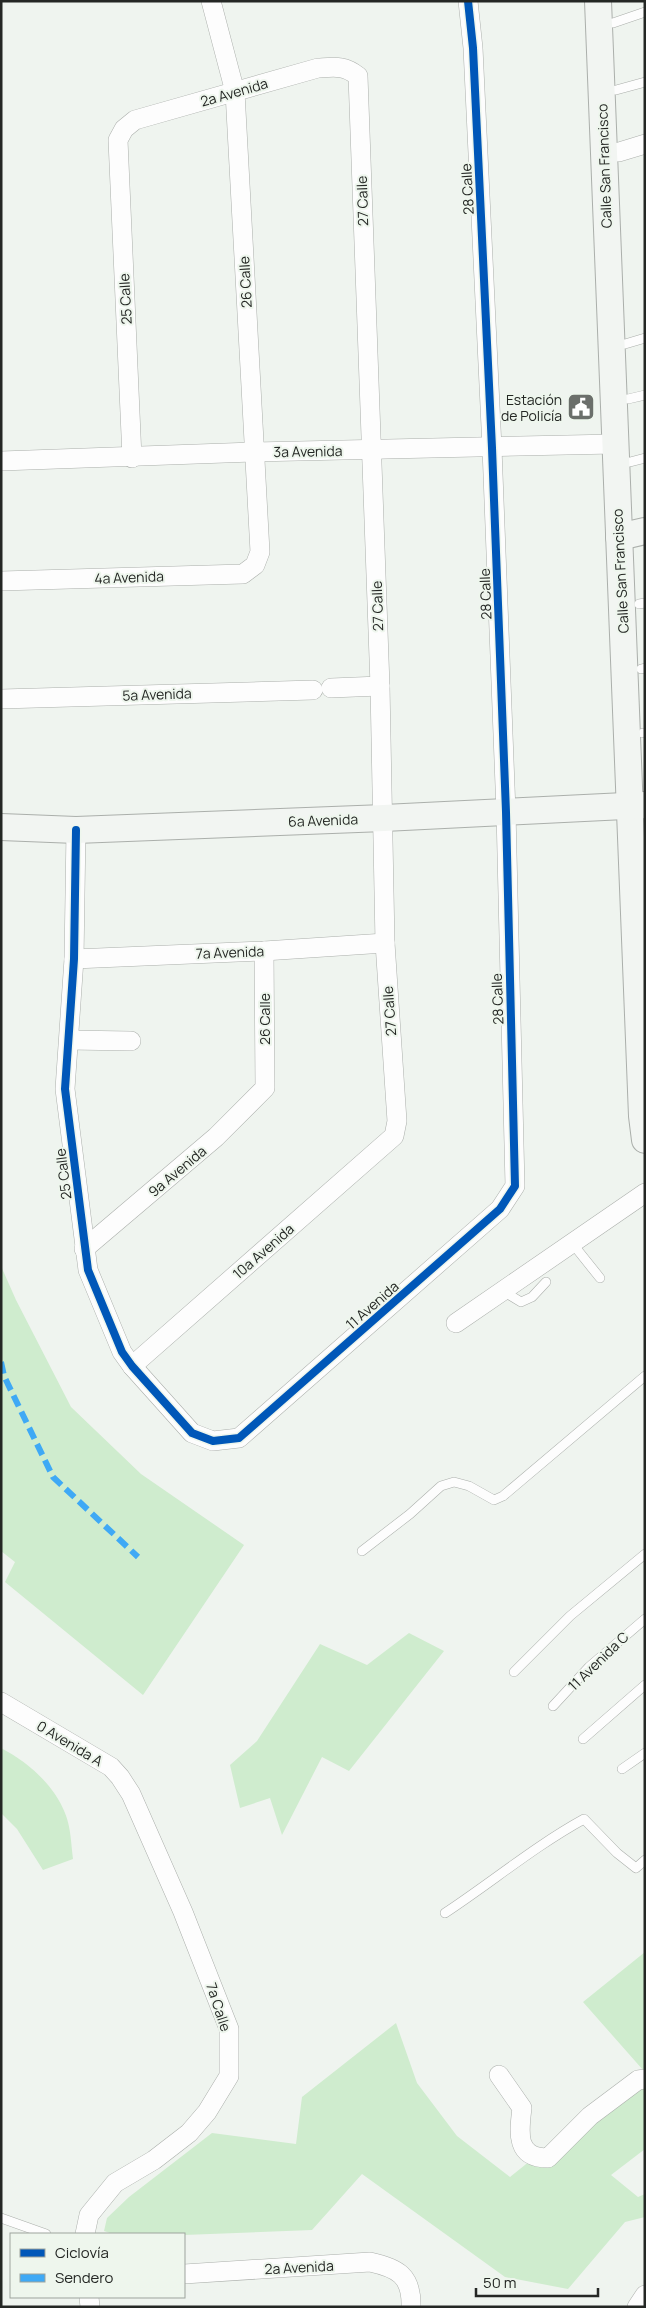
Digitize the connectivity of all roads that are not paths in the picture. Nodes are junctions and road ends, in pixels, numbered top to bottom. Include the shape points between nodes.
1 (211, 1) edge
2 (468, 1) edge
3 (598, 1) edge
4 (612, 12) edge
5 (645, 12) edge
6 (358, 76) joint
7 (645, 82) edge
8 (616, 90) junction
9 (235, 92) junction
10 (118, 140) joint
11 (645, 144) edge
12 (619, 152) junction
13 (635, 341) edge
14 (636, 397) edge
15 (492, 448) junction
16 (371, 450) junction
17 (253, 452) junction
18 (630, 455) edge
19 (132, 458) junction
20 (1, 461) edge
21 (632, 534) edge
22 (255, 565) joint
23 (1, 582) edge
24 (642, 604) edge
25 (643, 668) edge
26 (380, 686) junction
27 (331, 688) dead end
28 (313, 690) dead end
29 (1, 699) edge
30 (644, 733) edge
31 (645, 776) edge
32 (636, 805) edge
33 (506, 812) junction
34 (384, 818) junction
35 (1, 828) edge
36 (76, 830) junction
37 (385, 943) junction
38 (264, 951) junction
39 (74, 959) junction
40 (69, 1040) junction
41 (131, 1040) dead end
42 (265, 1088) joint
43 (394, 1136) joint
44 (645, 1140) edge
45 (515, 1186) joint
46 (645, 1193) edge
47 (572, 1243) junction
48 (84, 1249) junction
49 (600, 1278) dead end
50 (546, 1282) dead end
51 (503, 1290) junction
52 (456, 1323) dead end
53 (132, 1366) junction
54 (645, 1376) edge
55 (239, 1438) joint
56 (362, 1550) dead end
57 (645, 1554) edge
58 (645, 1618) edge
59 (514, 1672) dead end
60 (645, 1685) edge
61 (1, 1702) edge
62 (553, 1706) dead end
63 (583, 1739) dead end
64 (645, 1753) edge
65 (622, 1769) dead end
66 (131, 1794) joint
67 (645, 1860) edge
68 (445, 1913) dead end
69 (499, 2075) dead end
70 (645, 2079) edge
71 (1, 2218) edge
72 (43, 2233) edge
73 (85, 2233) edge
74 (185, 2274) edge
75 (645, 2295) edge
76 (411, 2307) edge
77 (637, 2307) edge

1 - 9 street, 26 Calle
2 - 15 street, 28 Calle
3 - 18 street, Calle San Francisco
4 - 5 lane
4 - 8 street, Calle San Francisco
6 - 9 street, 2a Avenida via 342,66 318,68
6 - 16 street, 27 Calle
7 - 8 lane
8 - 12 street, Calle San Francisco
9 - 10 street, 2a Avenida via 135,120 124,129
9 - 17 street, 26 Calle
10 - 19 street, 25 Calle
11 - 12 street
12 - 13 street, Calle San Francisco
13 - 14 street, Calle San Francisco
14 - 18 street, Calle San Francisco
15 - 16 street, 3a Avenida
15 - 18 street, 3a Avenida
15 - 33 street, 28 Calle
16 - 17 street, 3a Avenida
16 - 26 street, 27 Calle
17 - 19 street, 3a Avenida
17 - 22 street, 26 Calle via 260,552
18 - 21 street, Calle San Francisco
19 - 20 street, 3a Avenida
21 - 24 street, Calle San Francisco
21 - 32 street, Calle San Francisco via 626,684
22 - 23 street, 4a Avenida via 243,574
24 - 25 street, Calle San Francisco
25 - 30 street, Calle San Francisco
26 - 27 street
26 - 34 street, 27 Calle
28 - 29 street, 5a Avenida
30 - 31 street, Calle San Francisco
32 - 33 street, 6a Avenida
32 - 44 street, Calle San Francisco
33 - 34 street, 6a Avenida
33 - 45 street, 28 Calle
34 - 36 street, 6a Avenida
34 - 37 street, 27 Calle
35 - 36 street, 6a Avenida
36 - 39 street, 25 Calle
37 - 38 street, 7a Avenida
37 - 43 street, 27 Calle via 397,1121
38 - 39 street, 7a Avenida
38 - 42 street, 26 Calle
39 - 40 street, 25 Calle
40 - 41 street
40 - 48 street, 25 Calle via 65,1089
42 - 48 street, 9a Avenida via 216,1137
43 - 53 street, 10a Avenida
45 - 55 street, 11 Avenida via 500,1209
46 - 47 street
47 - 49 lane
47 - 51 street
48 - 53 street, 25 Calle via 88,1270 122,1352
50 - 51 lane via 532,1297 521,1302
51 - 52 street
53 - 55 street, 25 Calle via 192,1433 214,1441
54 - 56 lane via 503,1496 494,1500 469,1486 454,1482 441,1486
57 - 59 lane via 570,1616
58 - 62 lane, 11 Avenida C via 589,1667
60 - 63 lane
61 - 66 street, 0 Avenida A via 111,1768
64 - 65 lane
66 - 73 street, 7a Calle via 183,1912 229,2029 229,2076 189,2134 115,2183 89,2215
67 - 68 lane via 636,1868 616,1853 584,1819 520,1859
69 - 70 street via 522,2108 519,2130 523,2144 529,2154 538,2158 548,2158 590,2116 638,2080
71 - 72 lane
74 - 76 street, 2a Avenida via 370,2262 392,2267 407,2283
75 - 77 street

